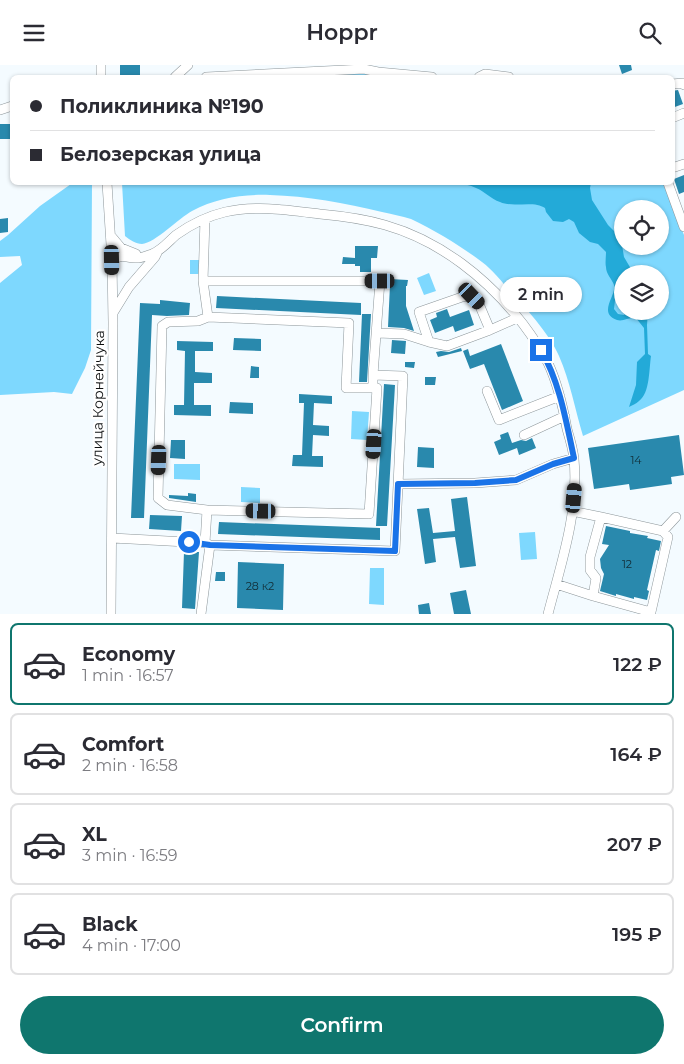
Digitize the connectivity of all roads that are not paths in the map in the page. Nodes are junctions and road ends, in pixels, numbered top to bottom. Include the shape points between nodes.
1 (188, 65) edge
2 (364, 67) edge
3 (177, 75) edge
4 (238, 75) edge
5 (410, 75) edge
6 (107, 185) edge
7 (669, 185) edge
8 (681, 209) edge
9 (205, 219) junction
10 (684, 227) edge
11 (110, 236) junction
12 (158, 251) junction
13 (145, 256) junction
14 (112, 260) junction
15 (112, 278) junction
16 (203, 281) junction
17 (129, 287) junction
18 (112, 314) junction
19 (208, 317) junction
20 (518, 317) junction
21 (490, 330) junction
22 (377, 333) junction
23 (429, 342) junction
24 (373, 375) junction
25 (372, 388) junction
26 (487, 391) dead end
27 (560, 396) junction
28 (565, 416) junction
29 (524, 435) dead end
30 (574, 458) junction
31 (398, 484) junction
32 (207, 510) junction
33 (572, 511) junction
34 (601, 517) junction
35 (676, 517) dead end
36 (663, 531) junction
37 (112, 538) junction
38 (207, 544) junction
39 (556, 585) junction
40 (593, 596) junction
41 (111, 614) edge
42 (201, 614) edge
43 (548, 614) edge

1 - 3 street
2 - 4 street
2 - 5 street via 378,72
6 - 11 street, улица Корнейчука
7 - 8 street
8 - 10 street
9 - 12 street via 176,235
9 - 16 street
9 - 20 street via 261,208 385,225 418,238 467,267
11 - 13 street via 121,248
11 - 14 street, улица Корнейчука
12 - 13 street
12 - 17 street
13 - 14 street via 137,259 119,256
14 - 15 street, улица Корнейчука
15 - 17 street via 117,286
15 - 18 street, улица Корнейчука
16 - 19 street
16 - 22 street via 380,281
17 - 18 street
18 - 37 street, улица Корнейчука
19 - 25 street via 349,323 346,388
19 - 32 street via 198,321 168,322 162,326 158,498 167,505
20 - 21 street
20 - 27 street via 548,362
21 - 23 street via 447,346
21 - 23 street via 479,304 472,296 462,297 419,312
22 - 23 street via 404,334
22 - 24 street
24 - 25 street
24 - 31 street via 403,376
25 - 32 street via 376,389 369,514
26 - 27 street via 499,420
27 - 28 street
28 - 29 street
28 - 30 street
30 - 31 street via 516,480
30 - 33 street
31 - 38 street via 395,551
32 - 38 street
33 - 34 street
33 - 39 street
34 - 36 street
34 - 40 street via 590,557 590,570 596,578
35 - 36 street
36 - 40 street via 668,537 651,612
37 - 38 street
37 - 41 street, улица Корнейчука
38 - 42 street
39 - 40 street
39 - 43 street

